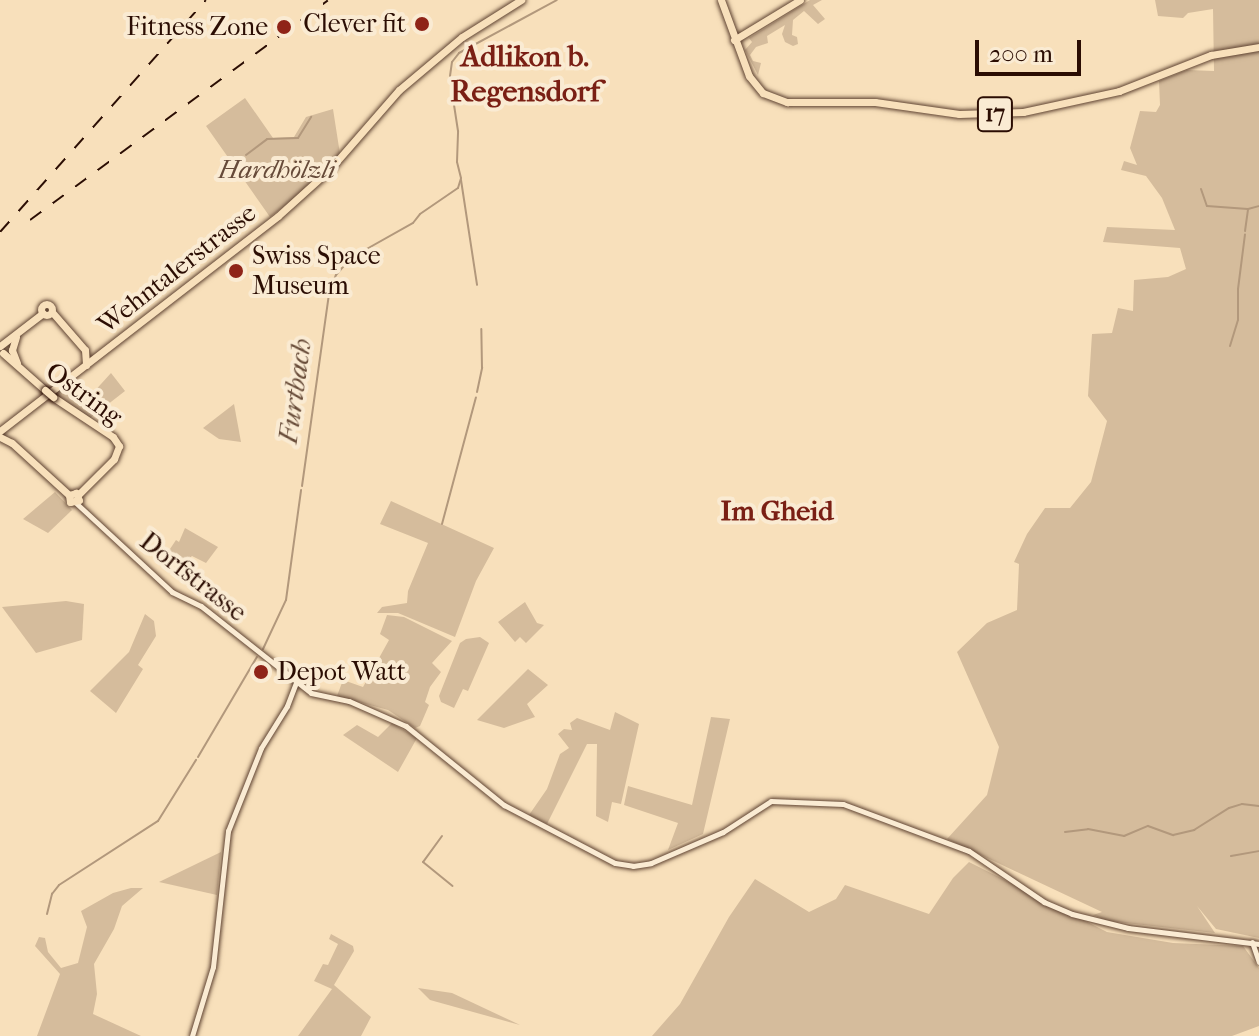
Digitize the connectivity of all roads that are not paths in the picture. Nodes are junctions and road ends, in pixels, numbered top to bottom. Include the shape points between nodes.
1 (521, 0) edge
2 (721, 0) edge
3 (800, 0) edge
4 (734, 40) junction
5 (1259, 47) edge
6 (15, 338) junction
7 (85, 350) junction
8 (1, 352) edge
9 (103, 352) junction
10 (86, 365) junction
11 (28, 377) junction
12 (7, 424) edge
13 (0, 434) edge
14 (12, 443) junction
15 (74, 498) junction
16 (296, 682) junction
17 (1256, 943) edge
18 (1259, 962) edge
19 (192, 1036) edge

1 - 9 main road, Wehntalerstrasse via 462,37 399,90 300,198
2 - 4 main road, 17
3 - 4 main road
4 - 5 main road, 17 via 758,88 787,102 875,102 999,114 1077,102 1211,55
6 - 7 main road via 43,313 52,312
6 - 8 main road
6 - 11 main road via 12,354
7 - 9 main road
7 - 10 main road
8 - 11 main road, Ostring
9 - 10 main road, Wehntalerstrasse
10 - 12 main road, Wehntalerstrasse
11 - 15 main road, Ostring, bridge via 119,446 114,459
12 - 13 main road, Wehntalerstrasse
12 - 14 main road
13 - 14 main road, Dorfstrasse
14 - 15 main road, Dorfstrasse
15 - 16 street, Dorfstrasse via 172,592 201,606
16 - 17 street, Dorfstrasse via 311,693 349,701 406,726 504,805 615,863 651,863 723,832 762,803 788,799 857,806 969,851 1044,902 1084,918 1158,933
16 - 19 street via 261,748 228,831 213,967
17 - 18 street via 1253,952

